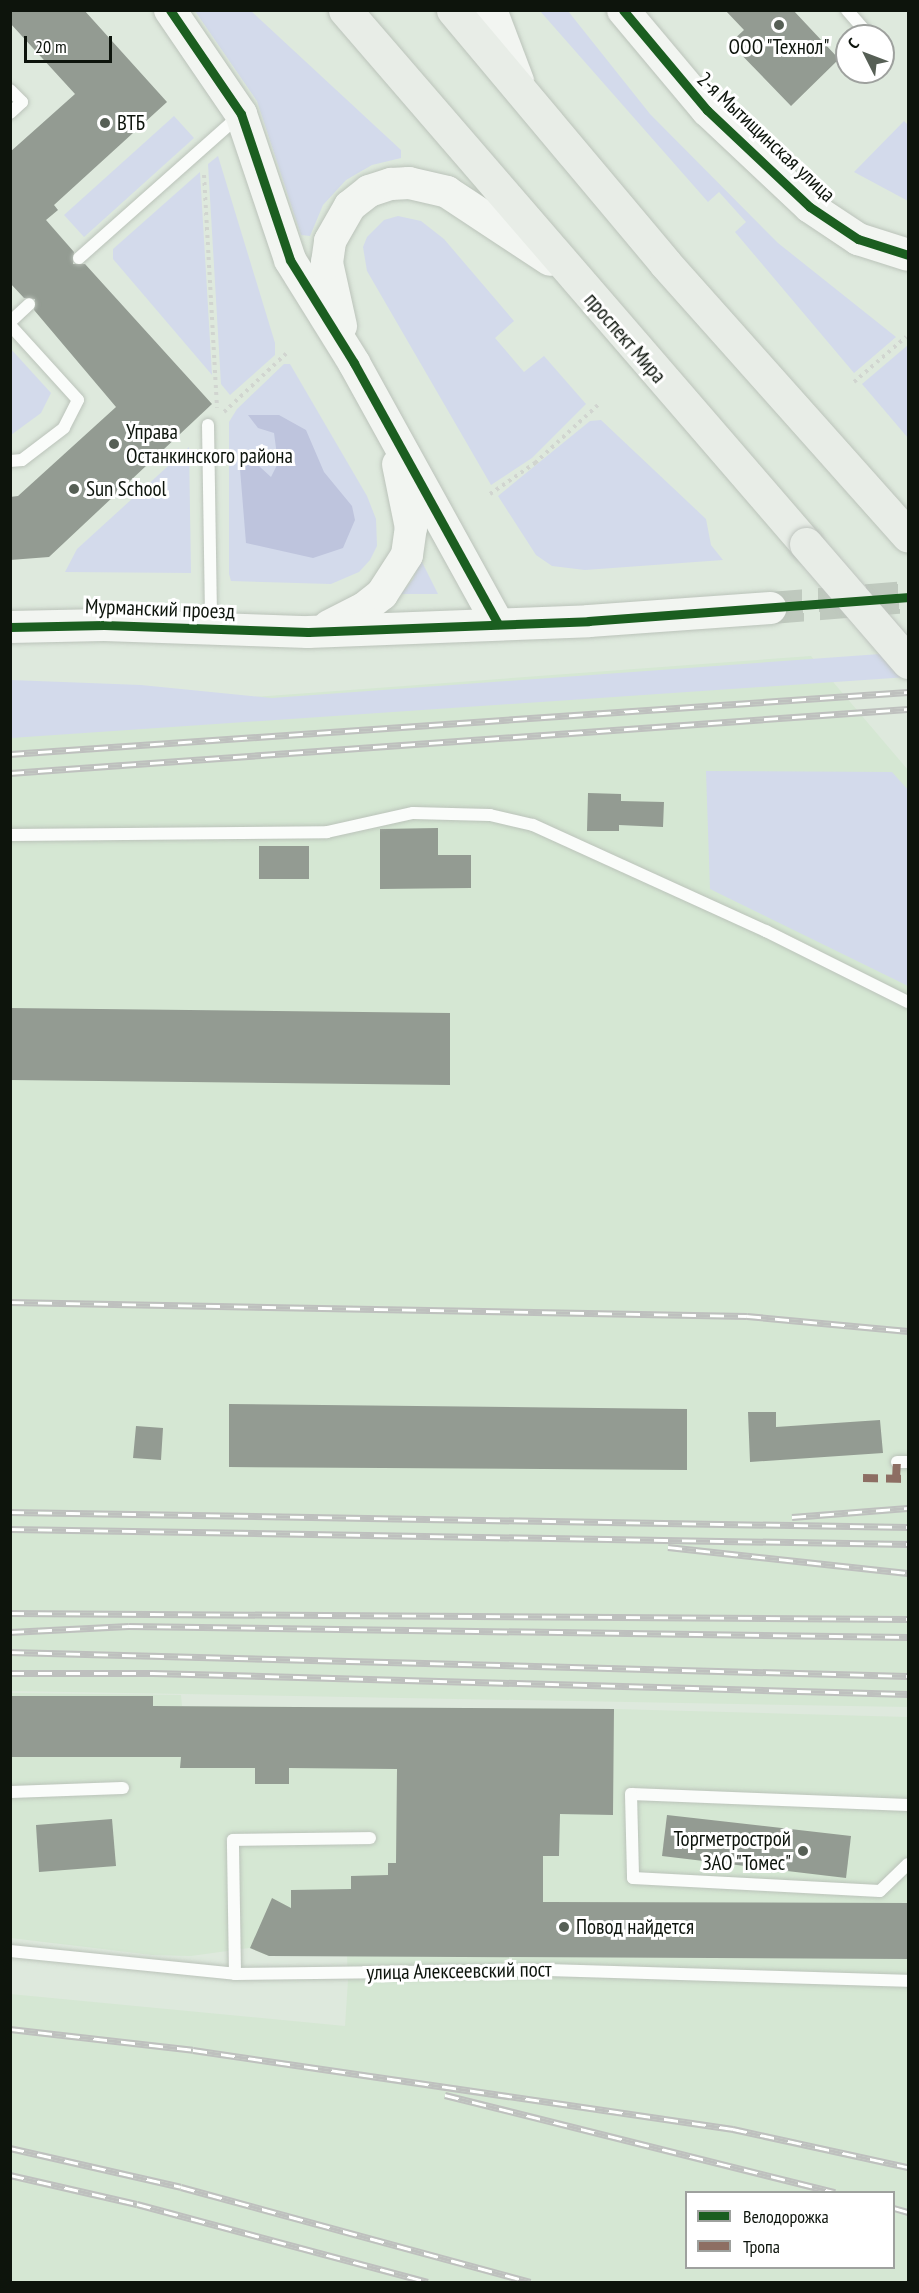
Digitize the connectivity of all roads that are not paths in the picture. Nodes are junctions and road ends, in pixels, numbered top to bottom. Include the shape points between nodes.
1 (170, 10) edge
2 (337, 10) edge
3 (345, 10) edge
4 (453, 10) edge
5 (491, 10) edge
6 (623, 10) edge
7 (850, 12) edge
8 (860, 24) edge
9 (368, 36) junction
10 (10, 90) edge
11 (526, 98) junction
12 (10, 112) edge
13 (241, 114) junction
14 (909, 255) edge
15 (79, 258) dead end
16 (572, 277) junction
17 (29, 304) dead end
18 (10, 324) edge
19 (354, 363) junction
20 (208, 425) dead end
21 (388, 426) junction
22 (10, 461) edge
23 (908, 536) edge
24 (771, 608) tunnel mouth
25 (498, 624) junction
26 (10, 627) edge
27 (211, 628) junction
28 (308, 632) junction
29 (909, 662) edge
30 (10, 835) edge
31 (909, 1002) edge
32 (123, 1788) dead end
33 (10, 1792) edge
34 (909, 1805) edge
35 (370, 1838) dead end
36 (909, 1864) edge
37 (10, 1951) edge
38 (235, 1974) junction
39 (909, 1981) edge

1 - 13 street
2 - 9 street
3 - 9 main road, проспект Мира
4 - 11 main road
5 - 11 street
6 - 14 street, 2-я Мытищинская улица via 707,110 810,207 858,239
7 - 8 lane
9 - 16 main road, проспект Мира
10 - 12 lane via 22,102
11 - 23 main road
13 - 15 lane
13 - 19 street via 290,260
16 - 19 street via 521,237 447,192 409,183 369,191 339,222 327,263
16 - 29 main road, проспект Мира, bridge
17 - 18 lane
18 - 22 lane via 78,400 64,428 22,460
19 - 21 street
20 - 27 lane
21 - 25 street
21 - 28 street via 408,507 407,555 397,577 363,609
24 - 25 street, Мурманский проезд
25 - 28 street, Мурманский проезд
26 - 27 street, Мурманский проезд
27 - 28 street, Мурманский проезд
30 - 31 lane via 327,832 412,813 490,815 534,825 766,931
32 - 33 lane
34 - 36 lane via 631,1794 633,1878 880,1891
35 - 38 lane via 233,1840
37 - 38 lane, улица Алексеевский пост
38 - 39 lane, улица Алексеевский пост via 545,1970

